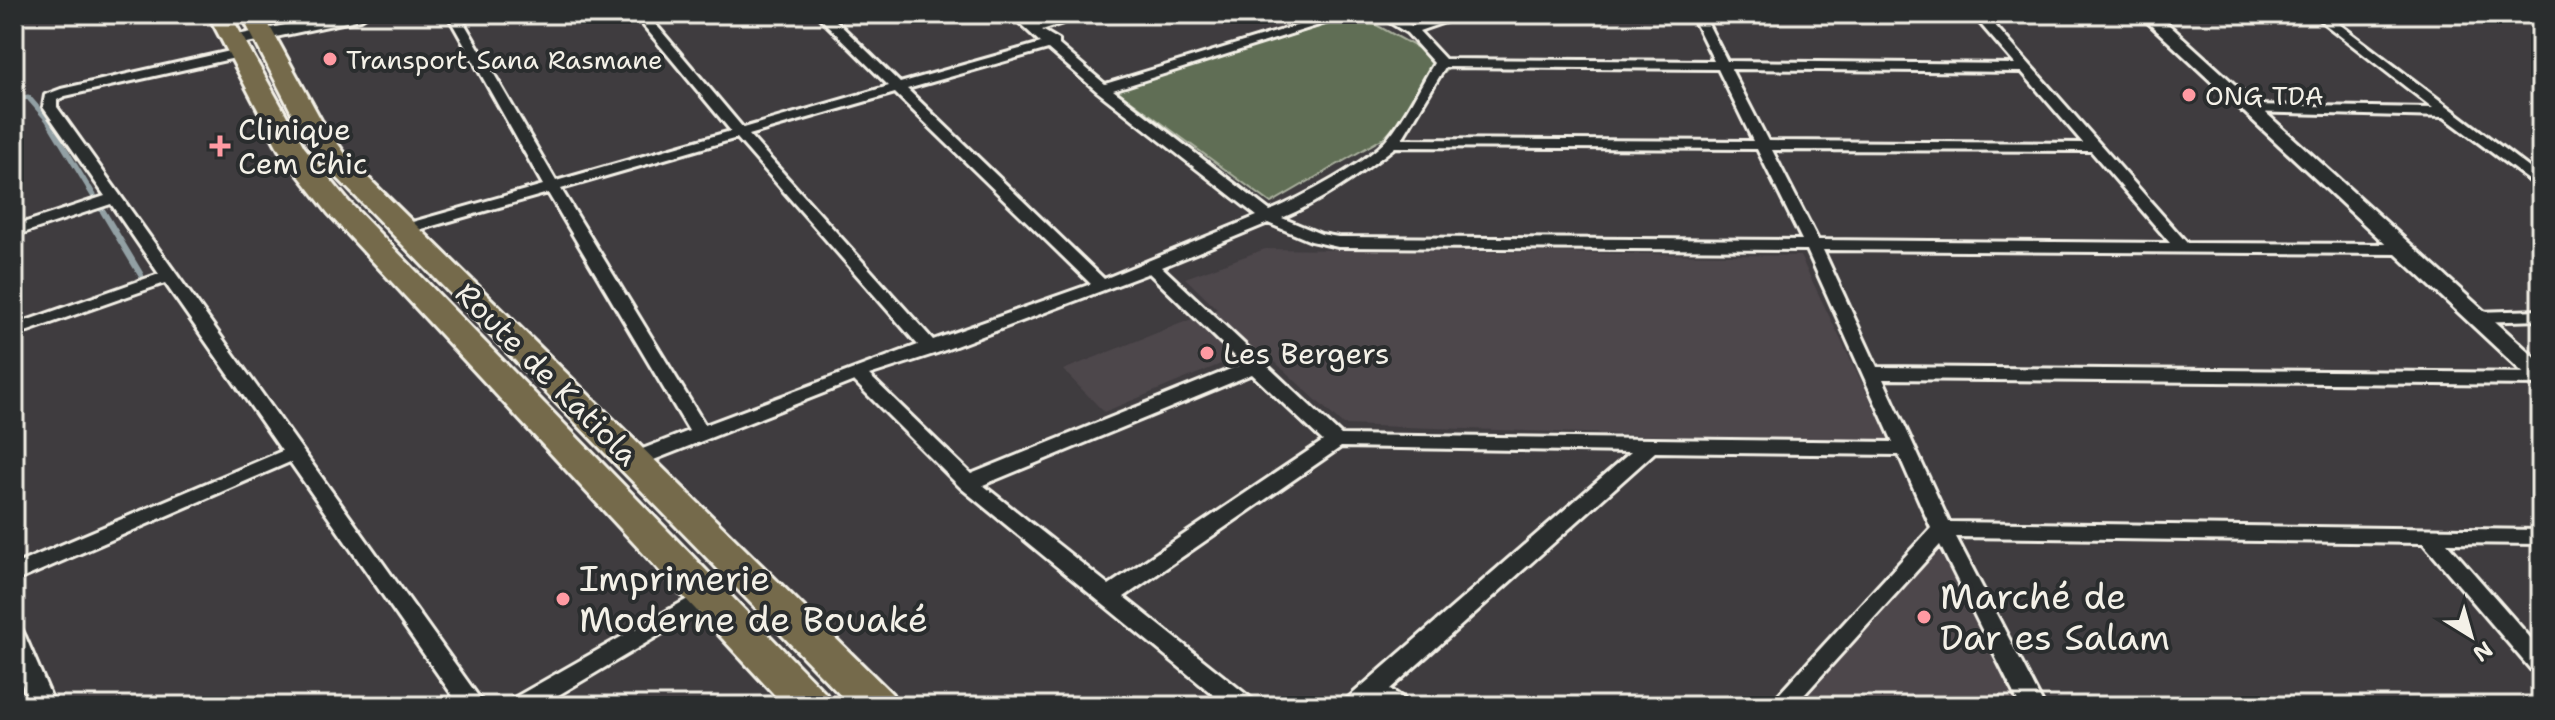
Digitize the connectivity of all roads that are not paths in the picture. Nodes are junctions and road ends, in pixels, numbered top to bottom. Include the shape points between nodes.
1 (361, 14) edge
2 (453, 14) edge
3 (640, 14) edge
4 (822, 14) edge
5 (1016, 14) edge
6 (1084, 14) edge
7 (1348, 14) edge
8 (1382, 14) edge
9 (1462, 14) edge
10 (1697, 14) edge
11 (1978, 14) edge
12 (2147, 14) edge
13 (2318, 14) edge
14 (1034, 28) junction
15 (1411, 30) junction
16 (241, 31) edge
17 (1054, 43) junction
18 (1441, 63) junction
19 (1723, 67) junction
20 (2028, 68) junction
21 (898, 88) junction
22 (1103, 89) junction
23 (2248, 109) junction
24 (2449, 113) junction
25 (739, 132) junction
26 (1392, 143) junction
27 (1762, 145) junction
28 (2096, 147) junction
29 (2541, 184) edge
30 (551, 185) junction
31 (115, 198) junction
32 (1269, 218) junction
33 (401, 230) junction
34 (14, 231) edge
35 (1813, 246) junction
36 (2184, 249) junction
37 (2399, 249) junction
38 (1151, 266) junction
39 (169, 276) junction
40 (1102, 286) junction
41 (2541, 315) edge
42 (2476, 317) junction
43 (14, 331) edge
44 (931, 349) junction
45 (1257, 365) junction
46 (857, 373) junction
47 (1869, 373) junction
48 (2541, 378) edge
49 (701, 435) junction
50 (1337, 441) junction
51 (1651, 445) junction
52 (1907, 449) junction
53 (294, 453) junction
54 (634, 460) junction
55 (968, 483) junction
56 (1942, 529) junction
57 (2429, 536) junction
58 (2541, 537) edge
59 (14, 574) edge
60 (707, 596) junction
61 (1109, 596) junction
62 (14, 636) edge
63 (2541, 666) edge
64 (1374, 690) junction
65 (43, 706) edge
66 (473, 706) edge
67 (520, 706) edge
68 (811, 706) edge
69 (877, 706) edge
70 (1244, 706) edge
71 (1355, 706) edge
72 (1396, 706) edge
73 (1780, 706) edge
74 (2032, 706) edge

1 - 16 street
2 - 30 street
3 - 25 street
4 - 21 street
5 - 14 street
6 - 14 street
7 - 22 street
8 - 15 street
9 - 15 street
10 - 19 street
11 - 20 street
12 - 23 street
13 - 24 street
14 - 17 street
15 - 18 street
16 - 31 street via 50,98 50,107
16 - 33 highway, Route de Katiola via 331,153
16 - 60 highway, Route de Katiola via 292,150 338,207
17 - 21 street
17 - 22 street
18 - 19 street
18 - 26 street
19 - 20 street
19 - 27 street
20 - 28 street
21 - 25 street
21 - 40 street
22 - 32 street
23 - 24 street
23 - 37 street
24 - 29 street
25 - 30 street
25 - 44 street
26 - 27 street
26 - 32 street
27 - 28 street
27 - 35 street
28 - 36 street
30 - 33 street
30 - 49 street
31 - 34 street
31 - 39 street
32 - 35 street via 1338,242
32 - 38 street
33 - 54 highway, Route de Katiola
35 - 36 street
35 - 47 street
36 - 37 street
37 - 42 street
38 - 40 street
38 - 45 street
39 - 43 street
39 - 53 street
40 - 44 street
41 - 42 street
42 - 48 street
44 - 46 street
45 - 50 street
45 - 55 street
46 - 49 street
46 - 55 street
47 - 48 street
47 - 52 street
49 - 54 street
50 - 51 street
50 - 61 street
51 - 52 street
51 - 64 street
52 - 56 street
53 - 59 street
53 - 66 street
54 - 69 highway, Route de Katiola
55 - 61 street
56 - 57 street
56 - 73 street
56 - 74 street
57 - 58 street
57 - 63 street
60 - 67 street
60 - 68 highway, Route de Katiola
61 - 70 street
62 - 65 street
64 - 71 street
64 - 72 street

